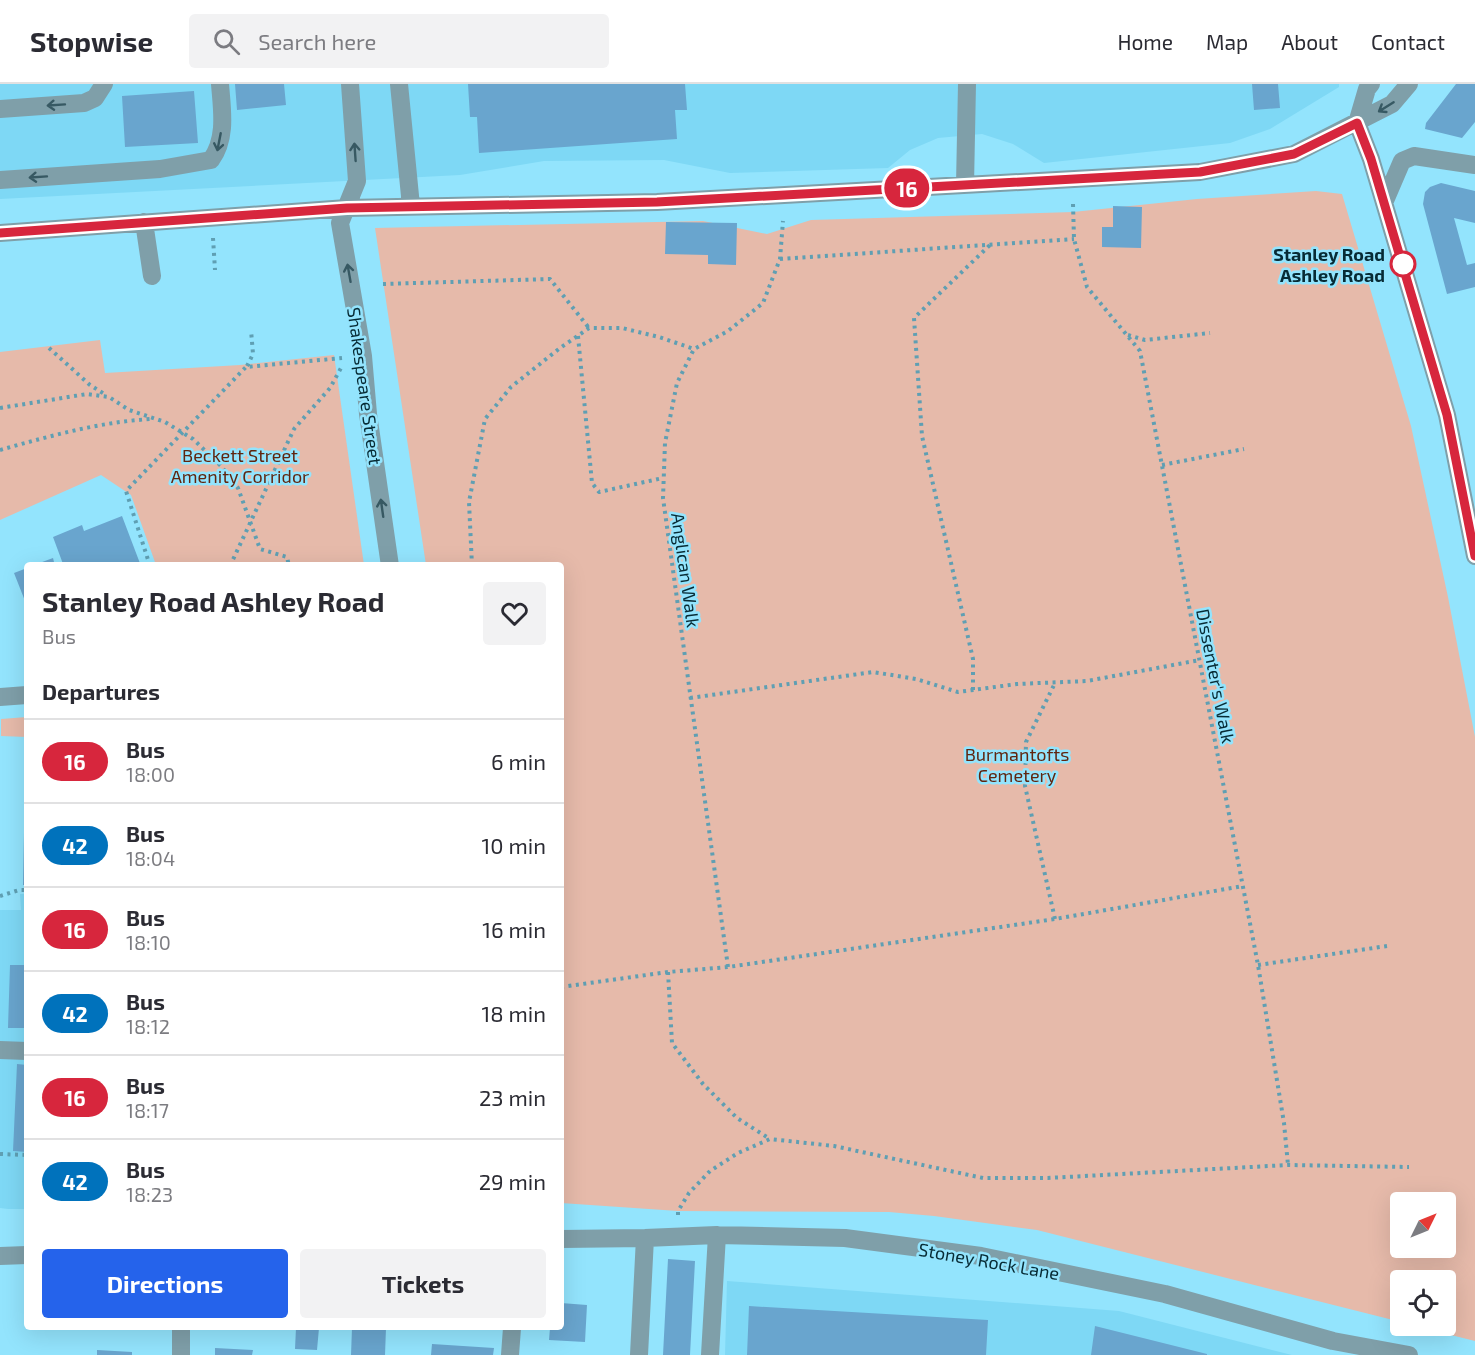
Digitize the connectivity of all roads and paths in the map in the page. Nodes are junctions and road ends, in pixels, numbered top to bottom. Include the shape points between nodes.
1 (104, 84) edge
2 (220, 84) edge
3 (350, 84) edge
4 (399, 84) edge
5 (967, 84) edge
6 (1371, 84) edge
7 (1409, 84) edge
8 (0, 109) edge
9 (1357, 123) junction
10 (1475, 165) edge
11 (0, 180) edge
12 (965, 185) junction
13 (1384, 202) junction
14 (1073, 204) dead end
15 (411, 206) junction
16 (347, 208) junction
17 (783, 220) dead end
18 (144, 222) junction
19 (0, 233) edge
20 (212, 234) dead end
21 (1074, 239) junction
22 (991, 244) junction
23 (780, 259) junction
24 (215, 270) dead end
25 (152, 276) dead end
26 (383, 284) dead end
27 (590, 328) junction
28 (251, 330) dead end
29 (1210, 333) dead end
30 (1127, 335) junction
31 (578, 336) junction
32 (49, 348) dead end
33 (694, 350) junction
34 (246, 367) junction
35 (109, 397) junction
36 (0, 408) edge
37 (156, 419) junction
38 (183, 433) junction
39 (1244, 449) dead end
40 (0, 450) edge
41 (1162, 465) junction
42 (663, 478) junction
43 (250, 520) junction
44 (1475, 556) edge
45 (149, 562) edge
46 (232, 562) edge
47 (288, 562) edge
48 (389, 562) edge
49 (472, 562) edge
50 (1200, 660) junction
51 (1055, 682) junction
52 (1044, 683) junction
53 (973, 690) junction
54 (1050, 693) junction
55 (24, 695) edge
56 (0, 697) edge
57 (690, 698) junction
58 (1243, 886) junction
59 (24, 890) edge
60 (0, 896) edge
61 (1055, 919) junction
62 (1387, 946) dead end
63 (1258, 965) junction
64 (728, 967) junction
65 (668, 972) junction
66 (564, 987) edge
67 (0, 1050) edge
68 (24, 1051) edge
69 (770, 1139) junction
70 (0, 1154) edge
71 (24, 1155) edge
72 (1288, 1165) junction
73 (1409, 1167) dead end
74 (678, 1217) dead end
75 (717, 1235) junction
76 (645, 1238) junction
77 (564, 1239) edge
78 (0, 1256) edge
79 (24, 1256) edge
80 (181, 1330) edge
81 (512, 1330) edge
82 (181, 1355) edge
83 (510, 1355) edge
84 (639, 1355) edge
85 (710, 1355) edge
86 (1409, 1355) edge

1 -> 8 street via 94,98 84,103
2 -> 11 street via 223,114 219,149 211,160 160,169
16 -> 3 street, Shakespeare Street via 357,182
4 - 15 street
5 - 12 street
6 - 9 street
7 -> 9 street via 1392,104
9 - 12 street via 1294,154 1200,172
9 - 13 street
10 - 13 street via 1414,156 1402,161
12 - 15 street via 657,202
13 - 44 street via 1447,415
14 - 21 path, Dissenter's Walk
15 - 16 street
16 - 18 street
48 -> 16 street, Shakespeare Street via 363,356 340,223
17 - 23 path
18 - 19 street
18 - 25 street
20 - 24 path
21 - 22 path
21 - 30 path, Dissenter's Walk via 1087,287
22 - 23 path
22 - 53 path via 914,318 922,436 973,659
23 - 33 path via 764,303
26 - 27 path via 550,279
27 - 31 path
27 - 33 path via 622,328
28 - 34 path via 253,354
29 - 30 path via 1145,340
30 - 41 path, Dissenter's Walk via 1140,351
31 - 42 path via 592,483 599,492
31 - 49 path via 511,387 485,419 469,502
32 - 35 path
33 - 42 path, Anglican Walk via 677,383 665,443
34 - 38 path
34 - 43 path via 348,357 330,388 294,429
35 - 36 path via 87,394
35 - 37 path via 129,410
37 - 38 path
37 - 40 path via 74,429
38 - 43 path via 221,466 238,488
38 - 45 path via 126,491
39 - 41 path
41 - 50 path, Dissenter's Walk
42 - 57 path, Anglican Walk
43 - 46 path
43 - 47 path via 260,549 287,557
50 - 51 path via 1087,681
50 - 58 path, Dissenter's Walk
51 - 52 path
51 - 54 path
52 - 53 path
52 - 54 path
53 - 57 path via 958,692 916,679 873,672
54 - 61 path via 1026,742 1025,786
55 - 56 street
57 - 64 path, Anglican Walk
58 - 61 path
58 - 63 path, Dissenter's Walk
59 - 60 path
61 - 64 path
62 - 63 path
63 - 72 path, Dissenter's Walk
64 - 65 path
65 - 66 path
65 - 69 path via 672,1043 703,1084 737,1118
67 - 68 street
69 - 72 path via 834,1146 983,1178
69 - 74 path via 710,1171 689,1192
70 - 71 path
72 - 73 path
75 - 76 street, Stoney Rock Lane
75 - 85 street
75 - 86 street, Stoney Rock Lane via 845,1238 981,1257 1165,1294 1333,1341
76 - 77 street, Stoney Rock Lane
76 - 84 street
78 - 79 street
80 - 82 street
81 - 83 street

